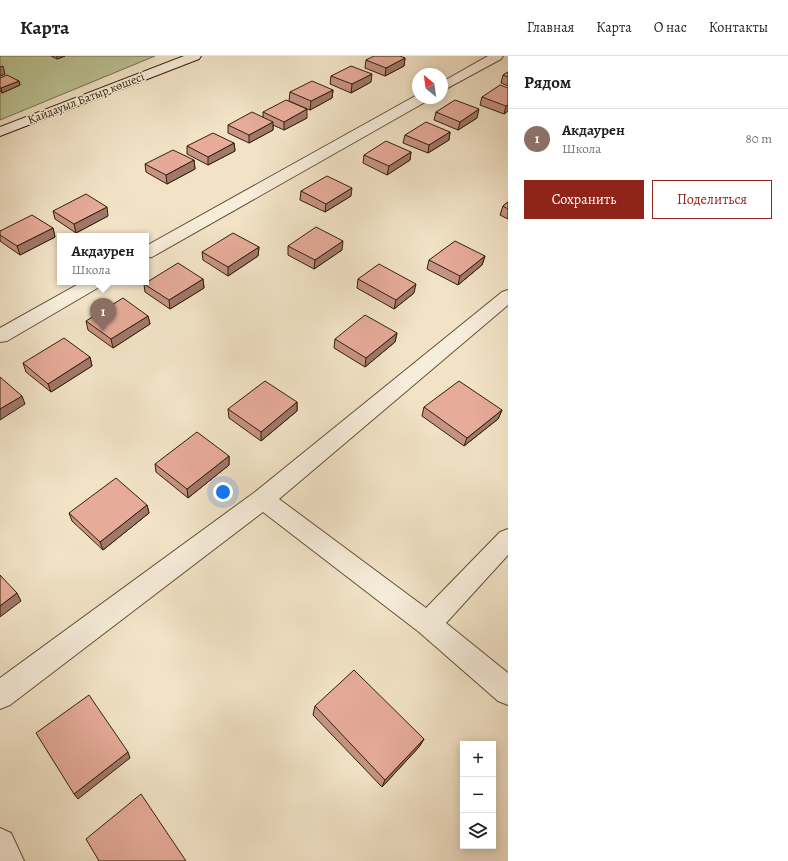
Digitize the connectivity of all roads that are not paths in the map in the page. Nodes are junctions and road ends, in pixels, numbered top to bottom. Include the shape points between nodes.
1 (195, 56) edge
2 (497, 56) edge
3 (448, 84) edge
4 (412, 104) edge
5 (0, 132) edge
6 (149, 252) edge
7 (90, 285) edge
8 (508, 296) edge
9 (0, 336) edge
10 (263, 499) junction
11 (508, 539) edge
12 (428, 624) junction
13 (508, 691) edge
14 (0, 695) edge
15 (0, 844) edge
16 (8, 861) edge

1 - 5 street, Қайдауыл Батыр көшесі
2 - 3 street
4 - 6 street
7 - 9 street
8 - 10 street
10 - 12 street
10 - 14 street
11 - 12 street
12 - 13 street
15 - 16 street

